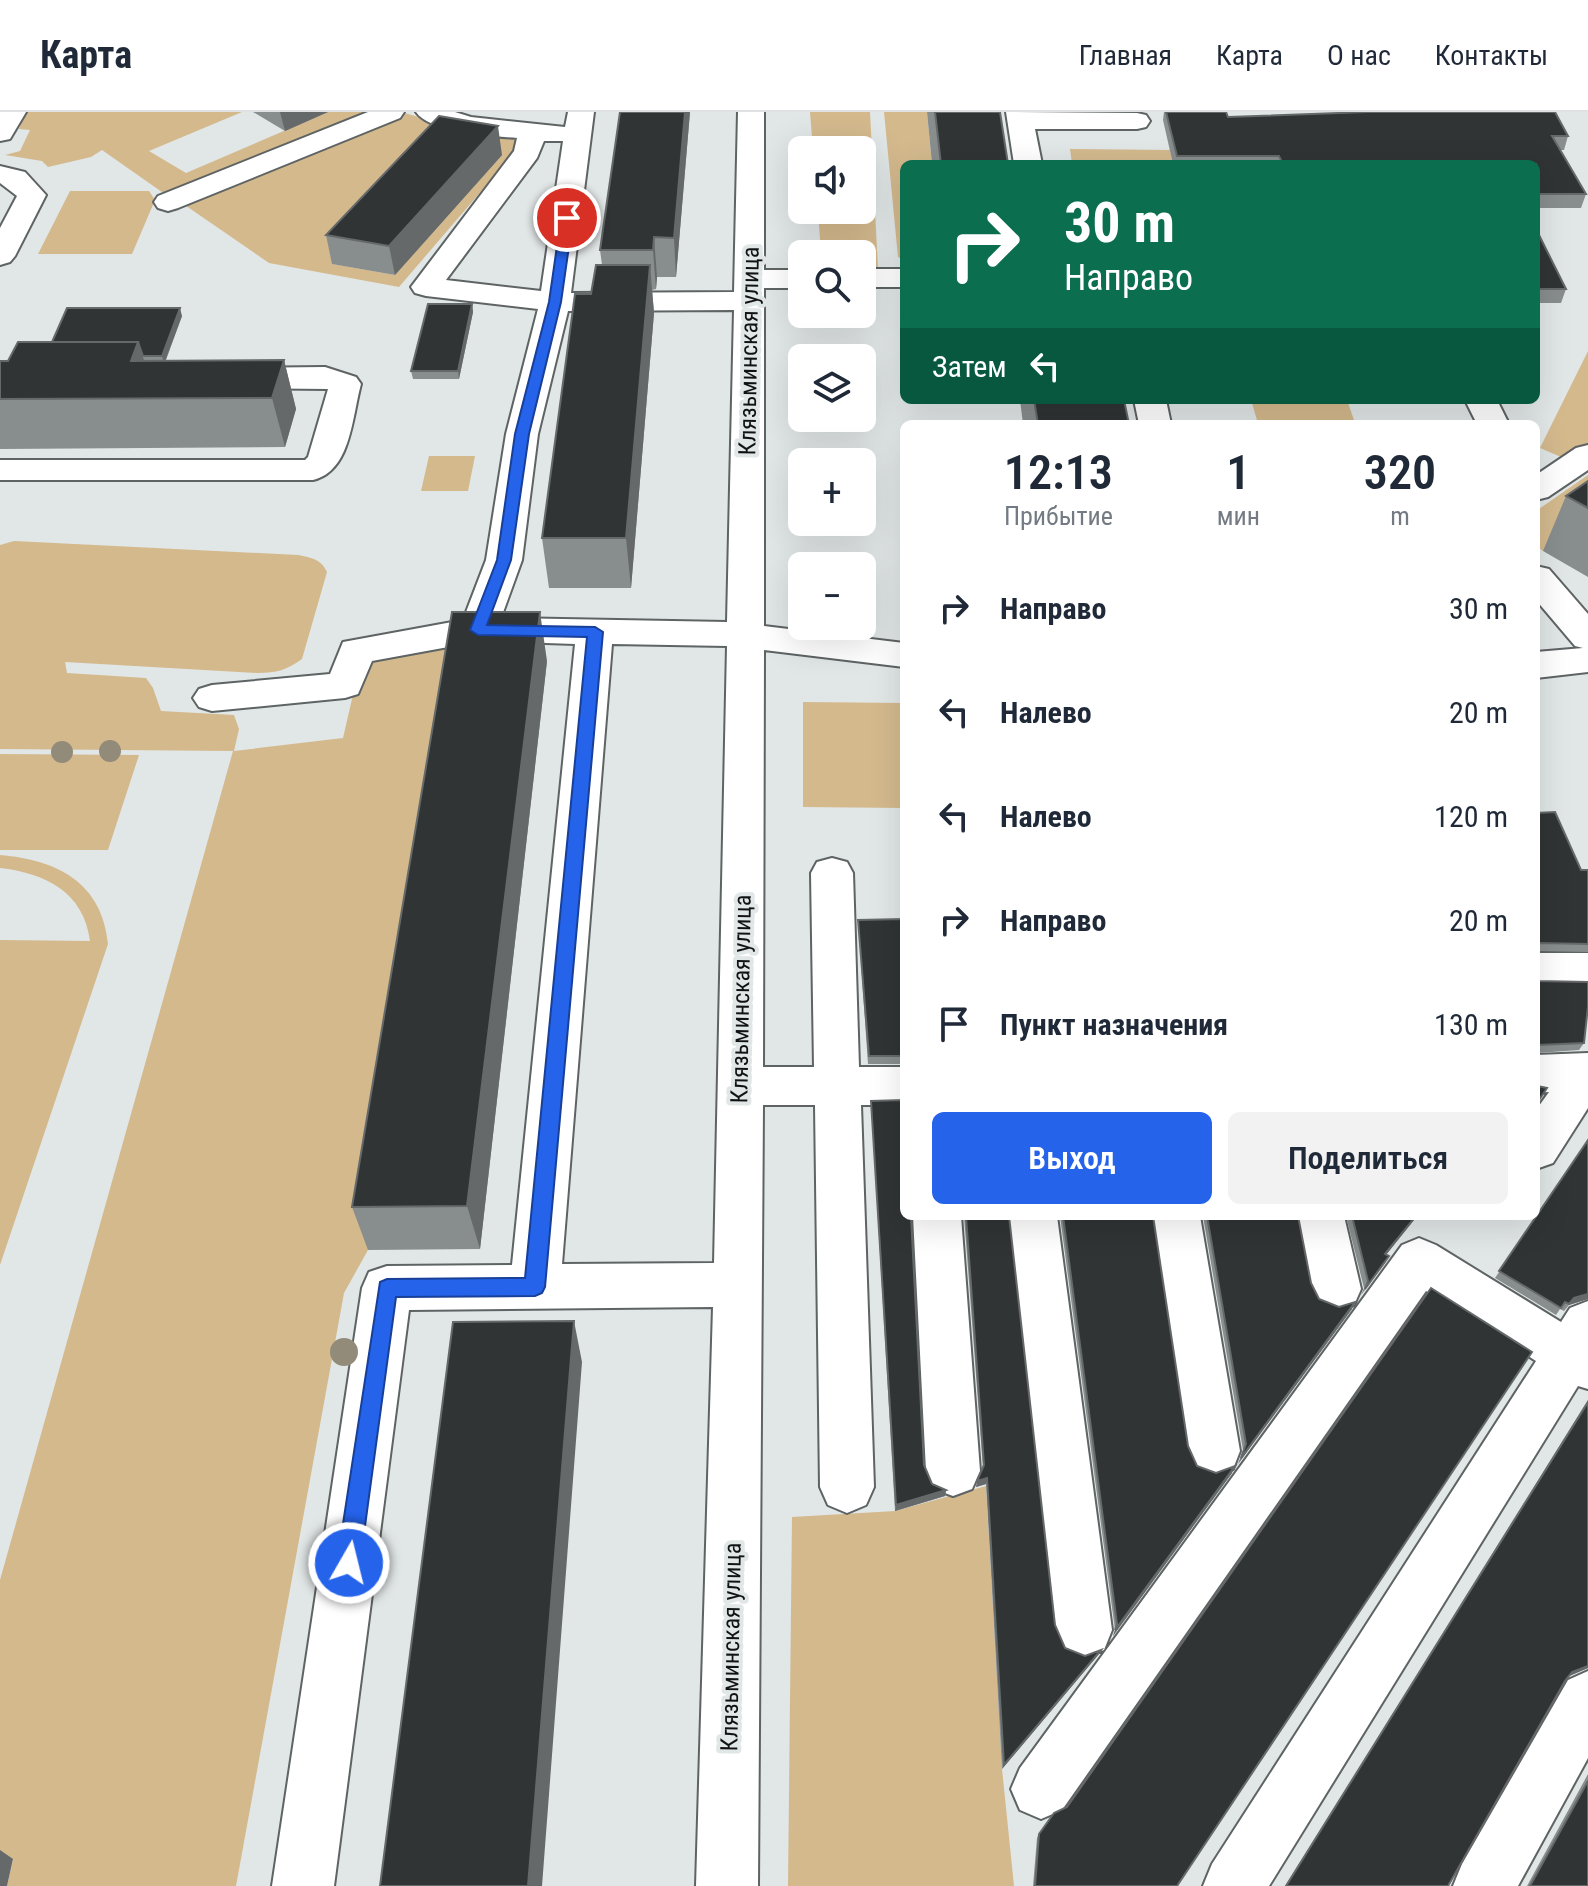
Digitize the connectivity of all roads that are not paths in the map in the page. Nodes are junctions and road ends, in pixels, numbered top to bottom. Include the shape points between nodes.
1 (13, 112) edge
2 (391, 112) edge
3 (429, 112) edge
4 (751, 112) edge
5 (1020, 117) edge
6 (1137, 121) dead end
7 (580, 123) edge
8 (0, 133) edge
9 (532, 134) junction
10 (1027, 160) edge
11 (0, 174) edge
12 (168, 202) dead end
13 (0, 256) edge
14 (876, 278) edge
15 (900, 278) edge
16 (788, 282) edge
17 (751, 290) junction
18 (555, 302) junction
19 (201, 378) edge
20 (1588, 455) edge
21 (0, 470) edge
22 (1540, 487) edge
23 (1540, 583) edge
24 (478, 630) junction
25 (595, 632) junction
26 (745, 634) junction
27 (900, 655) edge
28 (1586, 657) edge
29 (1540, 664) edge
30 (212, 698) dead end
31 (832, 873) dead end
32 (1540, 970) edge
33 (1588, 970) edge
34 (1587, 1072) edge
35 (1540, 1074) edge
36 (740, 1086) junction
37 (837, 1086) junction
38 (900, 1086) edge
39 (1540, 1143) edge
40 (937, 1220) edge
41 (1033, 1220) edge
42 (1177, 1220) edge
43 (1321, 1220) edge
44 (738, 1285) junction
45 (535, 1287) junction
46 (1336, 1289) dead end
47 (1582, 1348) edge
48 (1214, 1451) dead end
49 (953, 1471) dead end
50 (847, 1487) dead end
51 (1084, 1630) dead end
52 (1588, 1700) edge
53 (1041, 1789) dead end
54 (303, 1886) edge
55 (727, 1886) edge
56 (1234, 1886) edge
57 (1484, 1886) edge

1 - 8 street
2 - 12 street
3 - 9 street via 467,125
4 - 17 street, Клязьминская улица
5 - 6 street
5 - 10 street
7 - 9 street
7 - 18 street
9 - 18 street via 527,152 426,287
11 - 13 street via 15,178 32,195
14 - 15 street
16 - 17 street
17 - 18 street
17 - 26 street, Клязьминская улица
18 - 24 street via 522,434 504,560
19 - 21 street via 325,377 345,384 324,461 313,470
20 - 22 street
23 - 28 street
24 - 25 street
24 - 30 street via 356,651 345,685
25 - 26 street
25 - 45 street
26 - 27 street
26 - 36 street, Клязьминская улица
28 - 29 street
31 - 37 street
32 - 33 street
34 - 35 street
34 - 39 street
36 - 37 street
36 - 44 street, Клязьминская улица
37 - 38 street
37 - 50 street
40 - 49 street
41 - 51 street
42 - 48 street
43 - 46 street
44 - 45 street
44 - 55 street, Клязьминская улица
45 - 54 street via 387,1288
47 - 53 street via 1419,1260
47 - 56 street
52 - 57 street

